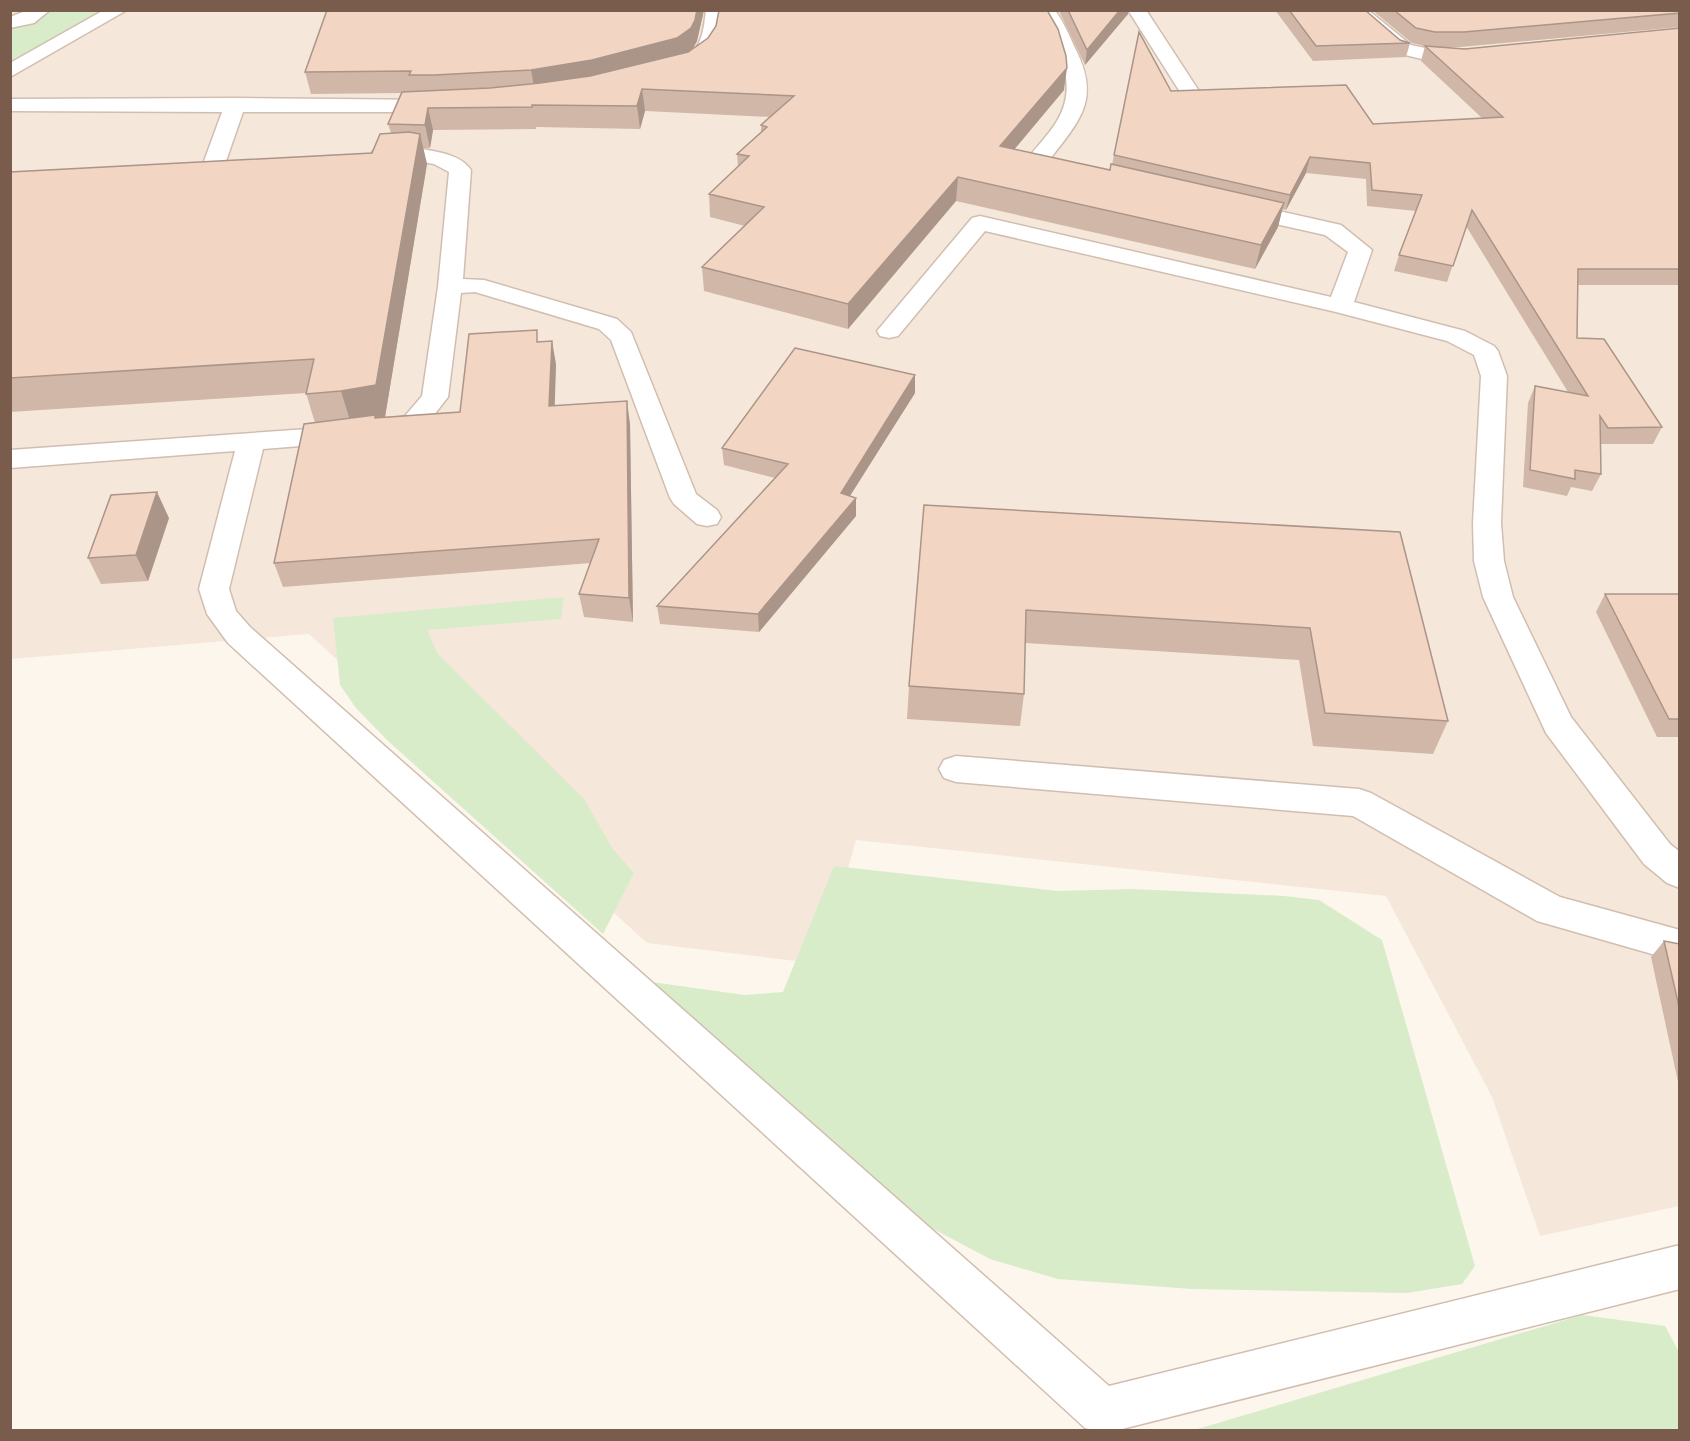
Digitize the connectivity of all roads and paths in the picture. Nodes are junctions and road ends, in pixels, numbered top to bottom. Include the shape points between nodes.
1 (41, 10) edge
2 (118, 10) edge
3 (716, 10) edge
4 (1043, 10) edge
5 (1137, 10) edge
6 (1356, 10) edge
7 (10, 23) edge
8 (1488, 51) edge
9 (10, 71) edge
10 (668, 72) edge
11 (1189, 91) edge
12 (235, 104) junction
13 (10, 105) edge
14 (463, 106) edge
15 (356, 158) edge
16 (238, 163) edge
17 (214, 164) junction
18 (190, 166) edge
19 (1093, 175) edge
20 (1208, 201) edge
21 (450, 287) junction
22 (1340, 306) junction
23 (889, 331) dead end
24 (251, 442) junction
25 (10, 459) edge
26 (707, 517) dead end
27 (956, 769) dead end
28 (1680, 873) edge
29 (1680, 946) edge
30 (1680, 1268) edge

1 - 7 street
2 - 9 street
3 - 10 street via 709,44 700,58
4 - 19 street via 1050,17 1078,78 1077,101 1036,162
5 - 11 street
6 - 8 street via 1404,49 1430,55
12 - 13 street
12 - 14 street
12 - 17 street
15 - 21 street via 416,154 446,159 460,170
16 - 17 street
17 - 18 street
20 - 22 street via 1334,231 1360,250
21 - 24 street via 435,397 414,423 351,434
21 - 26 street via 477,285 608,324 622,337 684,498
22 - 23 street via 980,223
22 - 28 street via 1456,336 1485,351 1494,375 1487,523 1498,597 1558,724 1657,854
24 - 25 street
24 - 30 street via 214,589 222,614 239,635 1102,1411
27 - 29 street via 1359,803 1550,910

